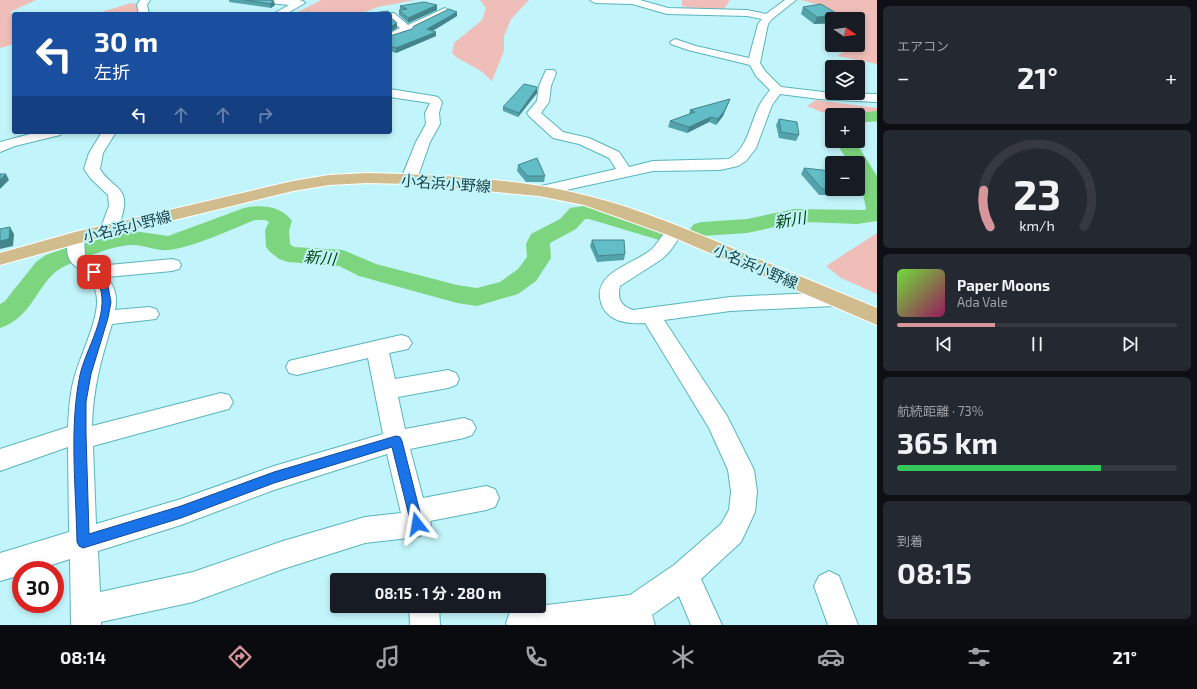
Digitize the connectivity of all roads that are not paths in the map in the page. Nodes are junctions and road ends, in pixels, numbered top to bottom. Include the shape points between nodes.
1 (145, 0) edge
2 (270, 0) edge
3 (595, 0) edge
4 (791, 0) edge
5 (445, 11) edge
6 (144, 12) edge
7 (282, 12) edge
8 (392, 17) edge
9 (768, 17) junction
10 (408, 30) junction
11 (392, 37) edge
12 (675, 42) dead end
13 (754, 63) junction
14 (550, 73) dead end
15 (776, 90) junction
16 (392, 93) edge
17 (877, 98) edge
18 (47, 134) edge
19 (108, 134) edge
20 (0, 148) edge
21 (625, 172) junction
22 (409, 179) junction
23 (539, 191) junction
24 (109, 230) junction
25 (675, 231) junction
26 (75, 246) junction
27 (0, 259) edge
28 (172, 266) dead end
29 (94, 272) junction
30 (834, 299) junction
31 (149, 314) dead end
32 (650, 314) junction
33 (877, 317) edge
34 (104, 318) junction
35 (401, 343) dead end
36 (378, 348) junction
37 (297, 367) dead end
38 (448, 379) dead end
39 (386, 390) junction
40 (221, 402) dead end
41 (464, 428) dead end
42 (81, 436) junction
43 (396, 441) junction
44 (0, 460) edge
45 (486, 498) dead end
46 (414, 512) junction
47 (83, 542) junction
48 (0, 567) edge
49 (684, 575) junction
50 (830, 586) dead end
51 (424, 613) edge
52 (637, 617) edge
53 (85, 618) edge
54 (425, 625) edge
55 (522, 625) edge
56 (707, 625) edge
57 (844, 625) edge

1 - 6 street via 142,5
2 - 7 street via 300,3
3 - 9 street via 633,1 667,11 747,13
4 - 9 street
5 - 10 street
8 - 10 street
9 - 13 street
10 - 11 street
12 - 13 street
13 - 15 street
14 - 21 street via 544,86 543,102 534,113 558,135 584,141 614,155
15 - 17 street
15 - 21 street via 766,105 749,148 733,163 671,165
16 - 22 street via 436,102 432,113 433,124
18 - 20 street
19 - 24 street via 96,154 92,169 115,193 117,199
21 - 23 street
22 - 23 main road, 小名浜小野線
22 - 24 main road, 小名浜小野線 via 329,180 293,186
23 - 25 main road, 小名浜小野線 via 588,200
24 - 26 main road, 小名浜小野線
25 - 30 main road, 小名浜小野線
25 - 32 street via 657,254 636,269 614,279 609,287 610,303 618,313 633,317
26 - 27 main road, 小名浜小野線
26 - 29 street via 80,262
28 - 29 street
29 - 34 street via 104,286 107,302
30 - 32 street via 730,304
30 - 33 main road, 小名浜小野線
31 - 34 street
32 - 49 street via 720,423 741,470 744,492 742,512 731,533
34 - 42 street via 86,374 81,402
35 - 36 street
36 - 37 street
36 - 39 street
38 - 39 street
39 - 43 street
40 - 42 street
41 - 43 street
42 - 44 street
42 - 47 street
43 - 46 street
43 - 47 street via 274,478 181,512
45 - 46 street
46 - 53 street via 417,524 366,530
47 - 48 street
47 - 53 street
49 - 52 street
49 - 56 street
50 - 57 street
51 - 54 street
52 - 55 street via 521,623

